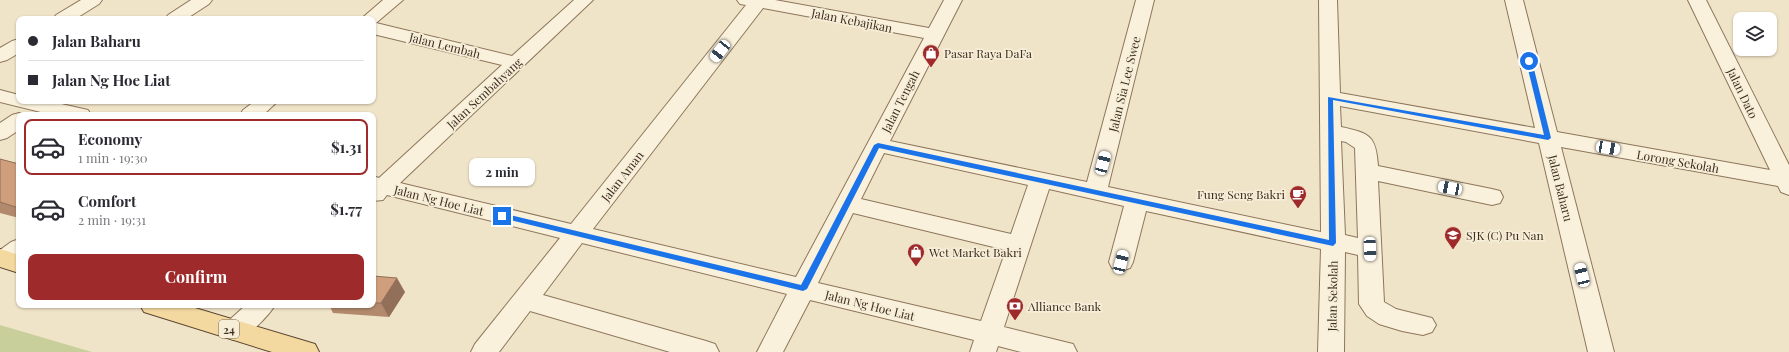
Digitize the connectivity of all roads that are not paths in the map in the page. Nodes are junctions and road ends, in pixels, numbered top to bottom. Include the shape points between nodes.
1 (94, 0) edge
2 (203, 0) edge
3 (394, 0) edge
4 (584, 0) edge
5 (953, 0) edge
6 (1145, 0) edge
7 (1328, 0) edge
8 (1514, 0) edge
9 (1697, 0) edge
10 (755, 1) edge
11 (67, 16) edge
12 (179, 16) edge
13 (374, 16) edge
14 (376, 29) edge
15 (935, 35) junction
16 (16, 47) edge
17 (0, 56) edge
18 (516, 63) junction
19 (0, 96) edge
20 (1330, 98) junction
21 (16, 100) edge
22 (264, 104) edge
23 (39, 107) edge
24 (65, 112) edge
25 (254, 112) edge
26 (16, 122) edge
27 (1331, 132) junction
28 (0, 133) edge
29 (1548, 138) junction
30 (878, 145) junction
31 (1366, 171) junction
32 (1041, 180) junction
33 (1788, 183) edge
34 (377, 189) edge
35 (1096, 192) junction
36 (1492, 197) dead end
37 (1136, 201) junction
38 (847, 204) junction
39 (577, 234) junction
40 (1333, 242) junction
41 (1019, 244) junction
42 (1370, 249) junction
43 (1121, 262) dead end
44 (803, 289) junction
45 (525, 300) junction
46 (163, 308) edge
47 (259, 308) edge
48 (1423, 324) dead end
49 (235, 330) junction
50 (986, 343) edge
51 (302, 351) edge
52 (484, 352) edge
53 (706, 352) edge
54 (770, 352) edge
55 (1064, 352) edge
56 (1331, 352) edge
57 (1602, 352) edge

1 - 11 street
2 - 12 street
3 - 13 street
4 - 18 street, Jalan Sembahyang
5 - 15 street, Jalan Tengah
6 - 35 street, Jalan Sia Lee Swee
7 - 20 street, Jalan Sekolah
8 - 29 street, Jalan Baharu
9 - 33 street, Jalan Dato
10 - 15 street, Jalan Kebajikan
10 - 39 street, Jalan Aman
14 - 18 street, Jalan Lembah
15 - 30 street, Jalan Tengah
16 - 17 street
18 - 34 street, Jalan Sembahyang
19 - 21 street
20 - 27 street, Jalan Sekolah
20 - 29 street, Lorong Sekolah
22 - 25 street
23 - 24 street
26 - 28 street
27 - 31 street via 1352,136 1364,143
27 - 40 street, Jalan Sekolah
29 - 33 street, Lorong Sekolah
29 - 57 street, Jalan Baharu
30 - 32 street
30 - 38 street, Jalan Tengah
31 - 36 street
31 - 42 street
32 - 35 street
32 - 41 street
34 - 39 street, Jalan Ng Hoe Liat
35 - 37 street
37 - 40 street
37 - 43 street
38 - 41 street
38 - 44 street, Jalan Tengah
39 - 44 street, Jalan Ng Hoe Liat
39 - 45 street, Jalan Aman
40 - 42 street
40 - 56 street, Jalan Sekolah
41 - 50 street
42 - 48 street via 1372,304 1377,312
44 - 50 street, Jalan Ng Hoe Liat
44 - 54 street, Jalan Tengah
45 - 52 street, Jalan Aman
45 - 53 street
46 - 49 main road, 24
47 - 49 street
49 - 51 main road, 24
50 - 55 street, Jalan Ng Hoe Liat

